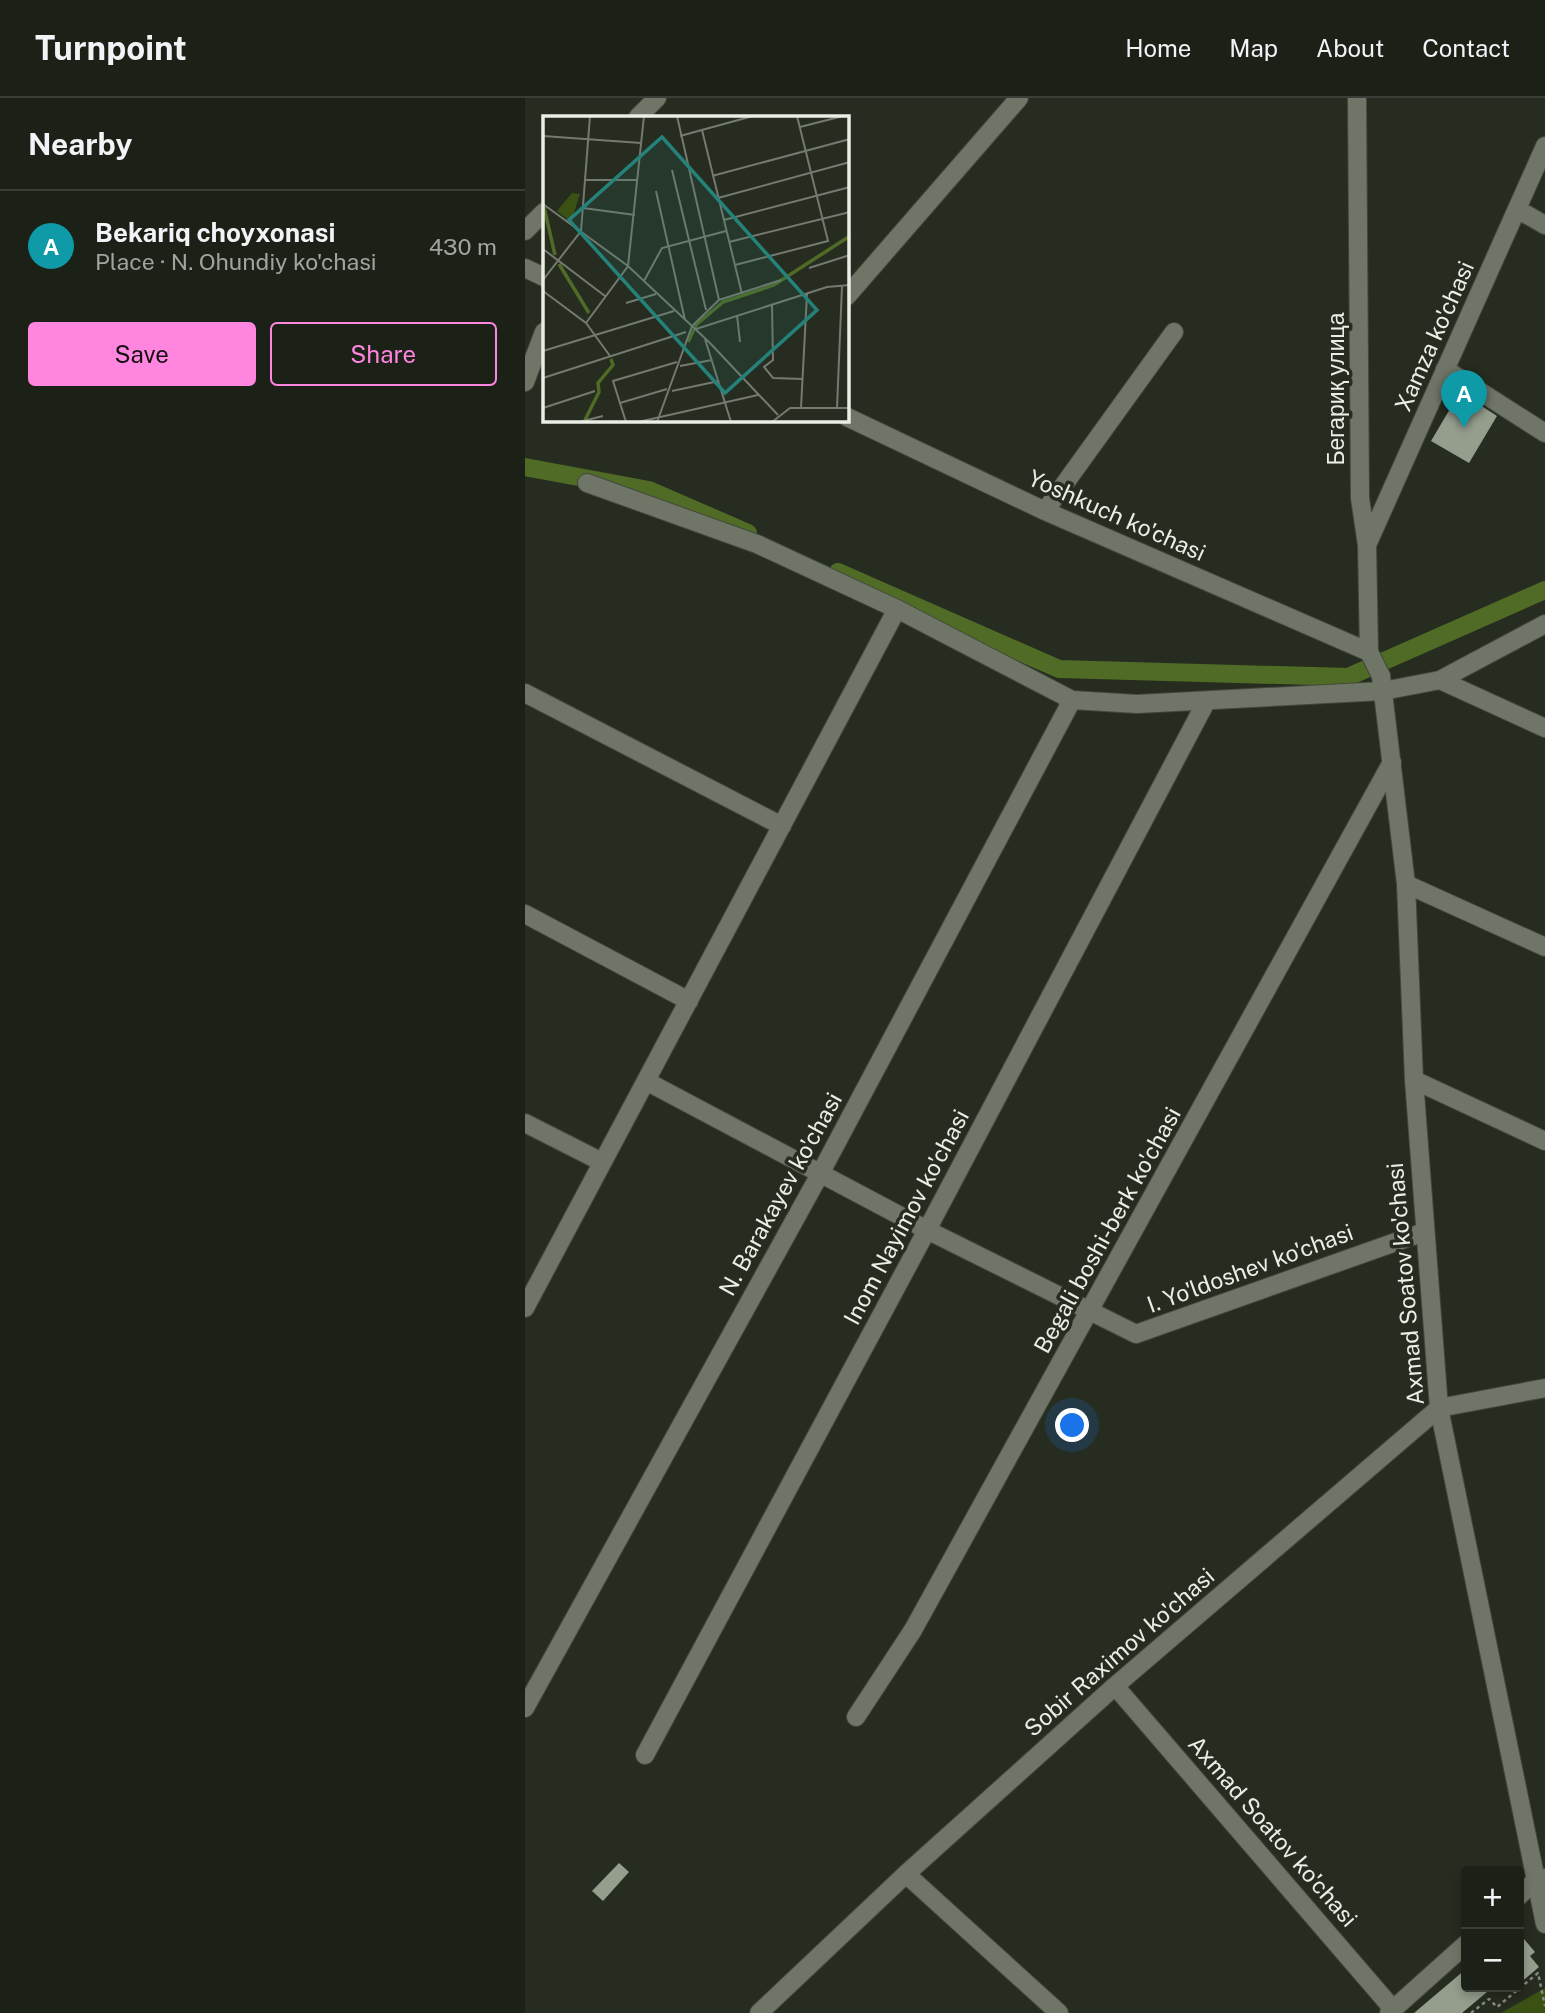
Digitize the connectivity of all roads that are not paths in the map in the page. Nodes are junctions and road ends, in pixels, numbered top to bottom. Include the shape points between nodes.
1 (657, 98) edge
2 (1019, 98) edge
3 (1357, 98) edge
4 (639, 116) edge
5 (1545, 146) edge
6 (1517, 209) junction
7 (543, 213) edge
8 (1545, 225) edge
9 (525, 231) edge
10 (525, 268) edge
11 (543, 277) edge
12 (849, 294) edge
13 (1174, 332) dead end
14 (543, 335) edge
15 (1445, 369) junction
16 (525, 382) edge
17 (849, 418) edge
18 (1545, 433) edge
19 (587, 483) dead end
20 (1045, 511) junction
21 (1367, 545) junction
22 (897, 609) junction
23 (1545, 624) edge
24 (1377, 671) junction
25 (1440, 680) junction
26 (525, 693) edge
27 (1072, 700) junction
28 (1206, 702) junction
29 (1545, 728) edge
30 (1392, 762) junction
31 (782, 827) junction
32 (1406, 884) junction
33 (525, 914) edge
34 (1545, 947) edge
35 (689, 1001) junction
36 (1414, 1080) junction
37 (646, 1081) junction
38 (525, 1123) edge
39 (1545, 1141) edge
40 (602, 1162) junction
41 (820, 1174) junction
42 (927, 1230) junction
43 (1424, 1232) junction
44 (525, 1308) edge
45 (1091, 1311) junction
46 (1545, 1388) edge
47 (1439, 1408) junction
48 (1115, 1686) junction
49 (525, 1708) edge
50 (856, 1717) dead end
51 (645, 1755) dead end
52 (906, 1874) junction
53 (1541, 1879) edge
54 (1524, 1892) edge
55 (1545, 1924) edge
56 (1461, 1948) edge
57 (1391, 2011) edge
58 (759, 2013) edge
59 (1059, 2013) edge

1 - 4 street
2 - 12 street
3 - 21 street, Бегариқ улица via 1360,498
5 - 6 street, Xamza ko'chasi
6 - 8 street
6 - 15 street, Xamza ko'chasi
7 - 9 street
10 - 11 street
13 - 20 street
14 - 16 street
15 - 18 street
15 - 21 street, Xamza ko'chasi
17 - 20 street, Yoshkuch ko'chasi
19 - 22 street via 757,544
20 - 24 street, Yoshkuch ko'chasi
21 - 24 street, Бегариқ улица
22 - 27 street
22 - 31 street
23 - 25 street
24 - 25 street
24 - 28 street
24 - 30 street, Axmad Soatov ko'chasi
25 - 29 street
26 - 31 street
27 - 28 street
27 - 41 street, N. Barakayev ko'chasi
28 - 42 street, Inom Nayimov ko'chasi
30 - 32 street, Axmad Soatov ko'chasi
30 - 45 street, Begali boshi-berk ko'chasi
31 - 35 street
32 - 34 street
32 - 36 street, Axmad Soatov ko'chasi
33 - 35 street
35 - 37 street
36 - 39 street
36 - 43 street, Axmad Soatov ko'chasi
37 - 40 street
37 - 41 street, I. Yo'ldoshev ko'chasi
38 - 40 street
40 - 44 street
41 - 42 street, I. Yo'ldoshev ko'chasi
41 - 49 street, N. Barakayev ko'chasi
42 - 45 street, I. Yo'ldoshev ko'chasi
42 - 51 street, Inom Nayimov ko'chasi
43 - 45 street, I. Yo'ldoshev ko'chasi via 1136,1334
43 - 47 street, Axmad Soatov ko'chasi
45 - 50 street, Begali boshi-berk ko'chasi via 913,1630
46 - 47 street, Sobir Raximov ko'chasi
47 - 48 street, Sobir Raximov ko'chasi
47 - 53 street, Axmad Soatov ko'chasi
48 - 52 street, Sobir Raximov ko'chasi
48 - 57 street, Axmad Soatov ko'chasi
52 - 58 street, Sobir Raximov ko'chasi
52 - 59 street
53 - 54 street
53 - 55 street, Axmad Soatov ko'chasi
56 - 57 street, Axmad Soatov ko'chasi

